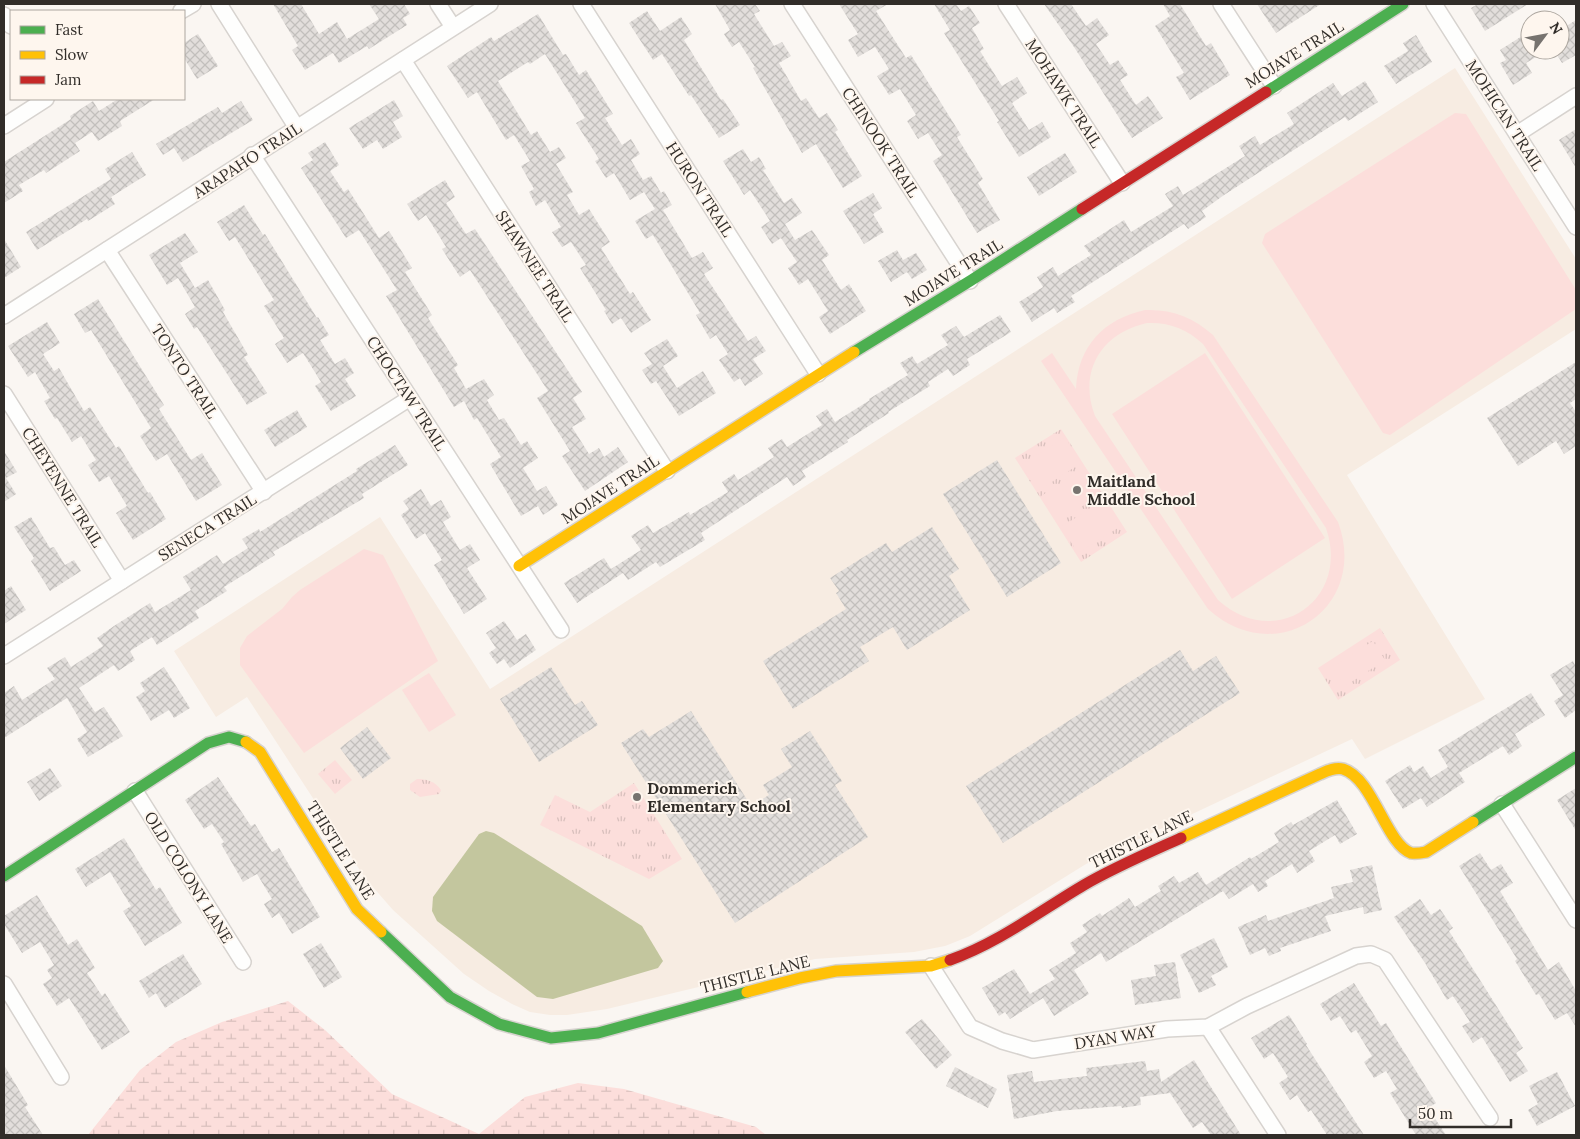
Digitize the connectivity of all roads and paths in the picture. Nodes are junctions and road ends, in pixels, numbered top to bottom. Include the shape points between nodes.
1 (219, 4) edge
2 (438, 4) edge
3 (490, 4) edge
4 (581, 4) edge
5 (792, 4) edge
6 (1006, 4) edge
7 (1221, 4) edge
8 (1403, 4) edge
9 (1434, 4) edge
10 (453, 28) junction
11 (403, 60) junction
12 (1274, 86) junction
13 (1576, 96) edge
14 (44, 100) edge
15 (4, 126) edge
16 (297, 128) junction
17 (1517, 134) junction
18 (252, 155) junction
19 (1122, 183) junction
20 (1576, 227) edge
21 (106, 250) junction
22 (970, 281) junction
23 (4, 316) edge
24 (818, 374) junction
25 (4, 394) edge
26 (410, 398) junction
27 (667, 472) junction
28 (264, 492) junction
29 (519, 566) junction
30 (122, 581) junction
31 (561, 630) dead end
32 (4, 656) edge
33 (1576, 757) edge
34 (135, 791) junction
35 (1502, 804) junction
36 (4, 876) edge
37 (1576, 920) edge
38 (243, 962) dead end
39 (931, 966) junction
40 (4, 984) edge
41 (1208, 1027) junction
42 (61, 1076) dead end
43 (1490, 1118) dead end
44 (1278, 1135) edge

1 - 16 street
2 - 10 street
3 - 10 street, ARAPAHO TRAIL
4 - 24 street, HURON TRAIL
5 - 22 street, CHINOOK TRAIL
6 - 19 street, MOHAWK TRAIL
7 - 12 street
8 - 12 street, MOJAVE TRAIL
9 - 17 street, MOHICAN TRAIL
10 - 11 street, ARAPAHO TRAIL
11 - 16 street, ARAPAHO TRAIL
11 - 27 street, SHAWNEE TRAIL
12 - 19 street, MOJAVE TRAIL
13 - 17 street
14 - 15 street
16 - 18 street, ARAPAHO TRAIL
17 - 20 street, MOHICAN TRAIL
18 - 21 street, ARAPAHO TRAIL
18 - 26 street, CHOCTAW TRAIL
19 - 22 street, MOJAVE TRAIL
21 - 23 street, ARAPAHO TRAIL
21 - 28 street, TONTO TRAIL
22 - 24 street, MOJAVE TRAIL
24 - 27 street, MOJAVE TRAIL
25 - 30 street, CHEYENNE TRAIL
26 - 28 street, SENECA TRAIL
26 - 29 street, CHOCTAW TRAIL
27 - 29 street, MOJAVE TRAIL
28 - 30 street, SENECA TRAIL
29 - 31 street, CHOCTAW TRAIL
30 - 32 street, SENECA TRAIL
33 - 35 street, THISTLE LANE
34 - 36 street, THISTLE LANE
34 - 38 street, OLD COLONY LANE
34 - 39 street, THISTLE LANE via 219,738 236,737 250,743 260,752 357,909 404,956 450,997 490,1020 551,1038 598,1033 800,978 836,972
35 - 37 street
35 - 39 street, THISTLE LANE via 1426,852 1411,854 1396,842 1355,775 1343,769 1332,769 1124,864 982,947
39 - 41 street, DYAN WAY via 970,1028 1033,1050
40 - 42 street
41 - 43 street via 1356,956 1371,954 1385,960
41 - 44 street

